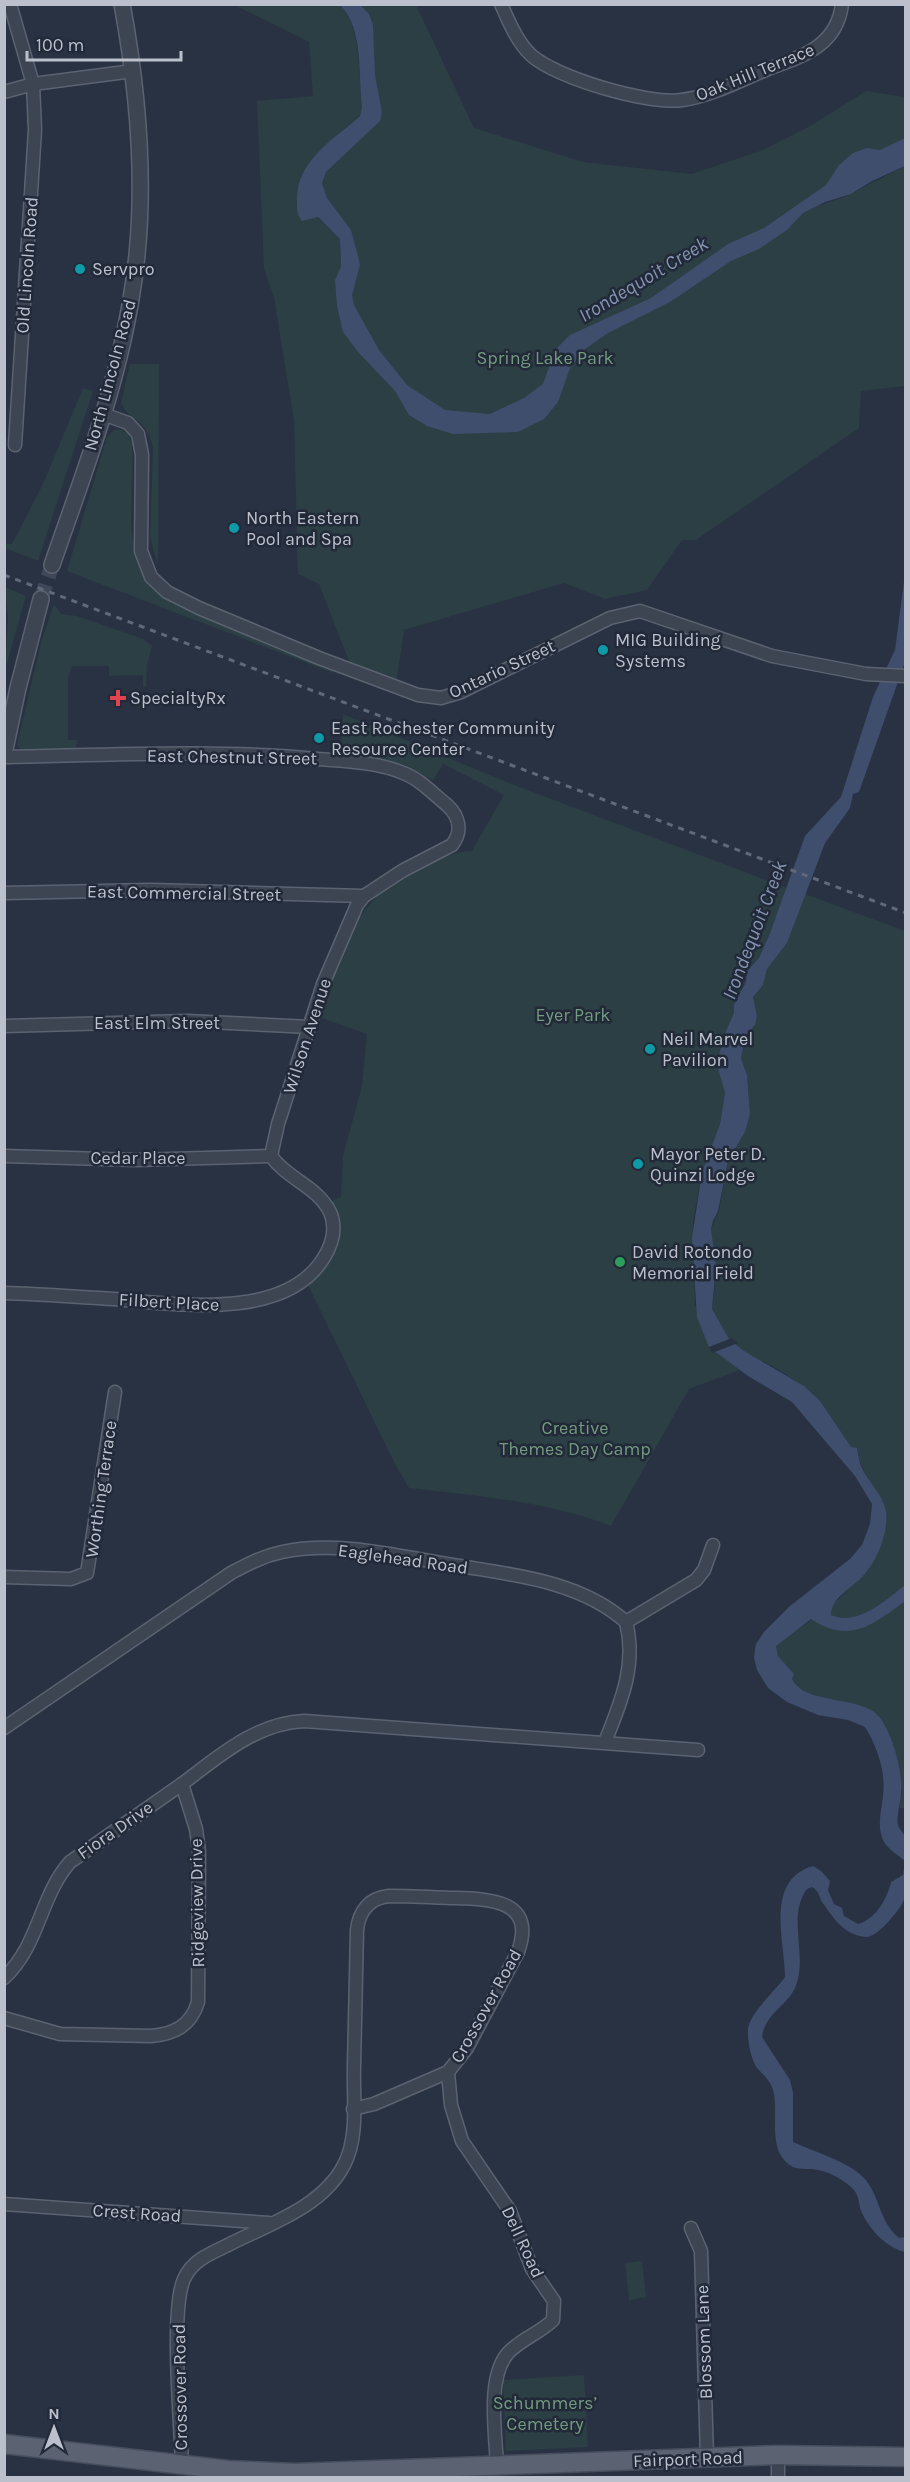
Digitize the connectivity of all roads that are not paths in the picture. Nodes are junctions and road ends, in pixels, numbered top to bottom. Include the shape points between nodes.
1 (10, 4) edge
2 (122, 4) edge
3 (501, 4) edge
4 (842, 4) edge
5 (132, 71) junction
6 (33, 84) junction
7 (4, 92) edge
8 (103, 414) junction
9 (15, 446) dead end
10 (52, 566) tunnel mouth
11 (41, 599) tunnel mouth
12 (906, 676) edge
13 (4, 755) edge
14 (458, 838) joint
15 (4, 893) edge
16 (364, 896) junction
17 (4, 1026) edge
18 (309, 1027) junction
19 (4, 1155) edge
20 (271, 1156) junction
21 (4, 1293) edge
22 (115, 1392) dead end
23 (712, 1545) dead end
24 (4, 1577) edge
25 (626, 1622) junction
26 (4, 1728) edge
27 (605, 1742) junction
28 (698, 1750) dead end
29 (182, 1784) junction
30 (4, 1978) edge
31 (4, 2018) edge
32 (448, 2072) junction
33 (353, 2109) junction
34 (4, 2204) edge
35 (269, 2223) junction
36 (691, 2228) dead end
37 (4, 2444) edge
38 (778, 2455) junction
39 (906, 2457) edge
40 (707, 2458) junction
41 (182, 2465) junction
42 (497, 2467) junction
43 (228, 2474) edge
44 (403, 2474) edge
45 (778, 2478) edge

1 - 6 street
2 - 5 street, North Lincoln Road
3 - 4 street, Oak Hill Terrace via 522,44 551,69 631,95 673,101 703,95 815,49 833,33
5 - 6 street
5 - 8 street, North Lincoln Road via 141,189 136,264 121,349
6 - 7 street
6 - 9 street, Old Lincoln Road via 35,130
8 - 10 street, North Lincoln Road
8 - 12 street, Ontario Street via 128,423 138,435 142,455 141,551 151,577 167,592 309,654 418,695 441,698 461,692 610,618 640,610 772,656 875,675
11 - 13 street
13 - 14 street, East Chestnut Street via 277,755 352,762 403,772 419,782 454,812
14 - 16 street, Wilson Avenue via 453,845
15 - 16 street, East Commercial Street via 152,890
16 - 18 street, Wilson Avenue via 340,941
17 - 18 street, East Elm Street via 187,1021
18 - 20 street, Wilson Avenue
19 - 20 street, Cedar Place via 136,1160
20 - 21 street, Filbert Place via 278,1166 321,1199 334,1228 321,1263 300,1283 249,1302 224,1305
22 - 24 street, Worthing Terrace via 87,1573 71,1579
23 - 25 street via 704,1570 696,1580
25 - 26 street, Eaglehead Road via 592,1599 534,1579 371,1551 283,1551 231,1573
25 - 27 street via 630,1654 627,1683
27 - 28 street
27 - 29 street via 293,1721 250,1736
29 - 30 street, Fiora Drive via 70,1862 58,1879 25,1954
29 - 31 street, Ridgeview Drive via 199,1851 198,2002 188,2023 165,2035 60,2034
32 - 33 street, Crossover Road
32 - 33 street, Crossover Road via 467,2048 518,1952 522,1938 519,1917 511,1907 491,1899 377,1898 363,1909 357,1930
32 - 42 street, Dell Road via 451,2105 462,2141 506,2202 532,2269 556,2306 553,2320 515,2347 498,2368
33 - 35 street, Crossover Road via 350,2151 332,2184 309,2203
34 - 35 street, Crest Road
35 - 41 street, Crossover Road via 197,2262 184,2279 178,2328
36 - 40 street, Blossom Lane via 701,2251
37 - 41 main road, Fairport Road
38 - 39 main road, Fairport Road
38 - 40 main road, Fairport Road
38 - 45 street
40 - 42 main road, Fairport Road
41 - 43 main road, Fairport Road
42 - 44 main road, Fairport Road
43 - 44 main road, Fairport Road

